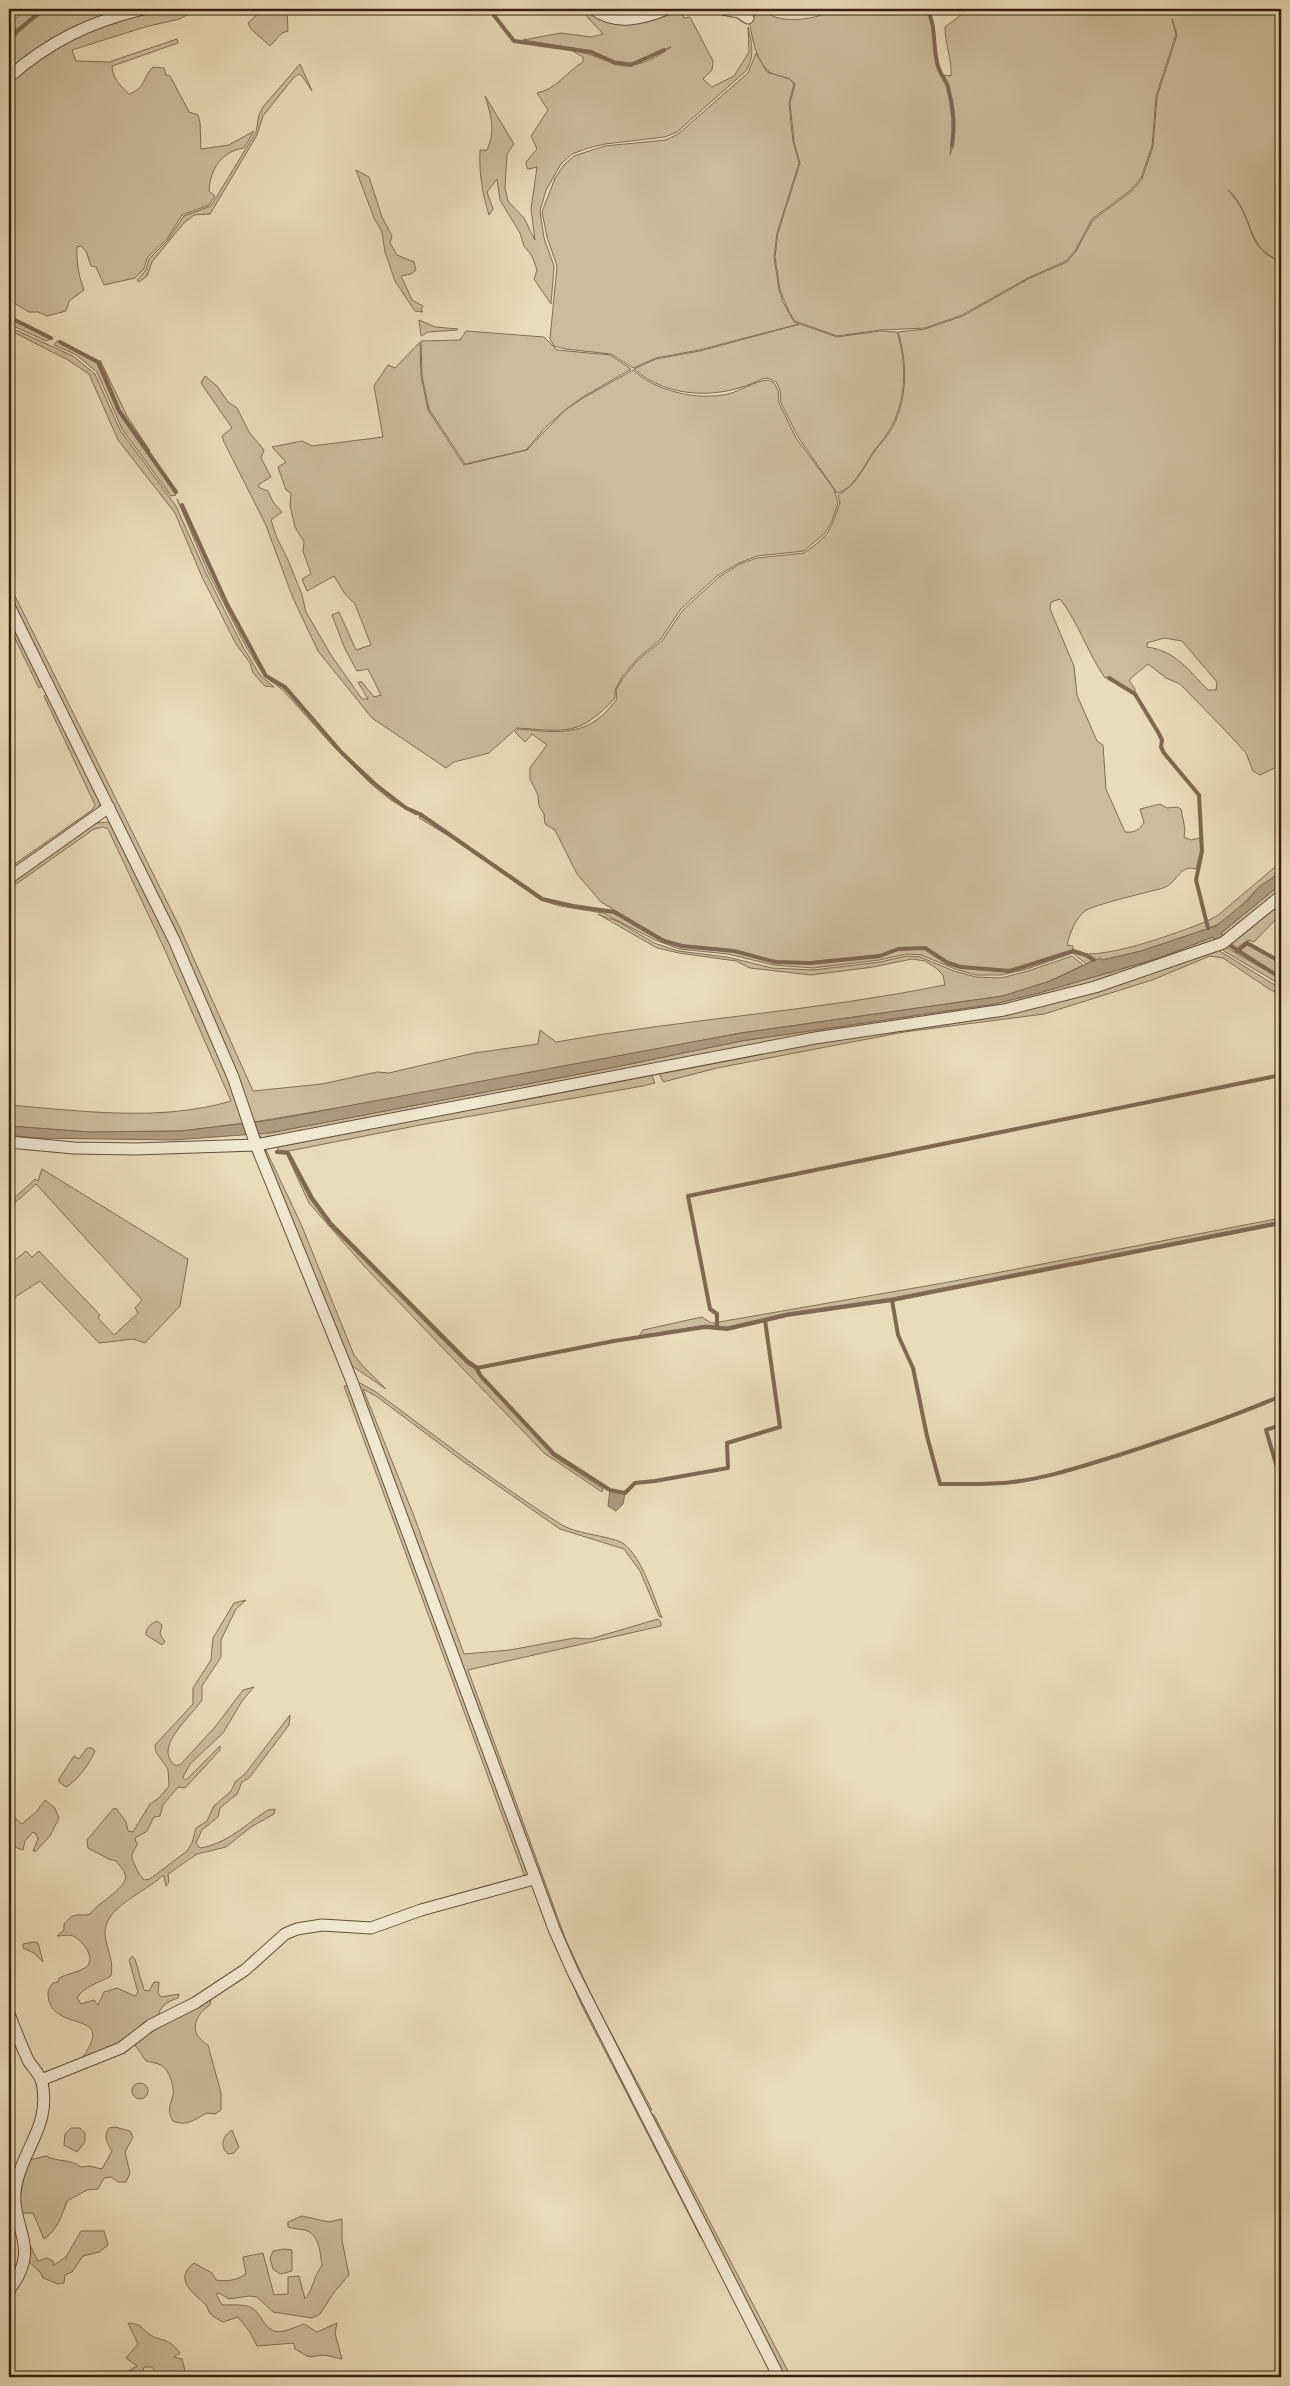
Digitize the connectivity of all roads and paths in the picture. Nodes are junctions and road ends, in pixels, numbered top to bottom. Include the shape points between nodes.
1 (143, 9) edge
2 (593, 9) edge
3 (667, 9) edge
4 (723, 9) edge
5 (748, 18) dead end
6 (9, 77) edge
7 (9, 606) edge
8 (109, 808) junction
9 (9, 878) edge
10 (1281, 896) edge
11 (255, 1140) junction
12 (9, 1142) edge
13 (534, 1879) junction
14 (9, 2014) edge
15 (42, 2080) junction
16 (9, 2290) edge
17 (780, 2377) edge

1 - 6 street via 118,15 62,38
2 - 3 street via 628,20
4 - 5 street via 739,12
7 - 8 street
8 - 9 street
8 - 11 street via 174,940 234,1077
10 - 11 street via 1225,941 1095,987 1004,1010 815,1038
11 - 12 street via 136,1149
11 - 13 street via 350,1380
13 - 15 street via 421,1910 371,1928 322,1925 296,1929 285,1934 246,1970 195,2004 151,2026 121,2048
13 - 17 street via 573,1972
14 - 15 street via 28,2060
15 - 16 street via 41,2125 16,2185 16,2202 25,2244 24,2262 18,2279

